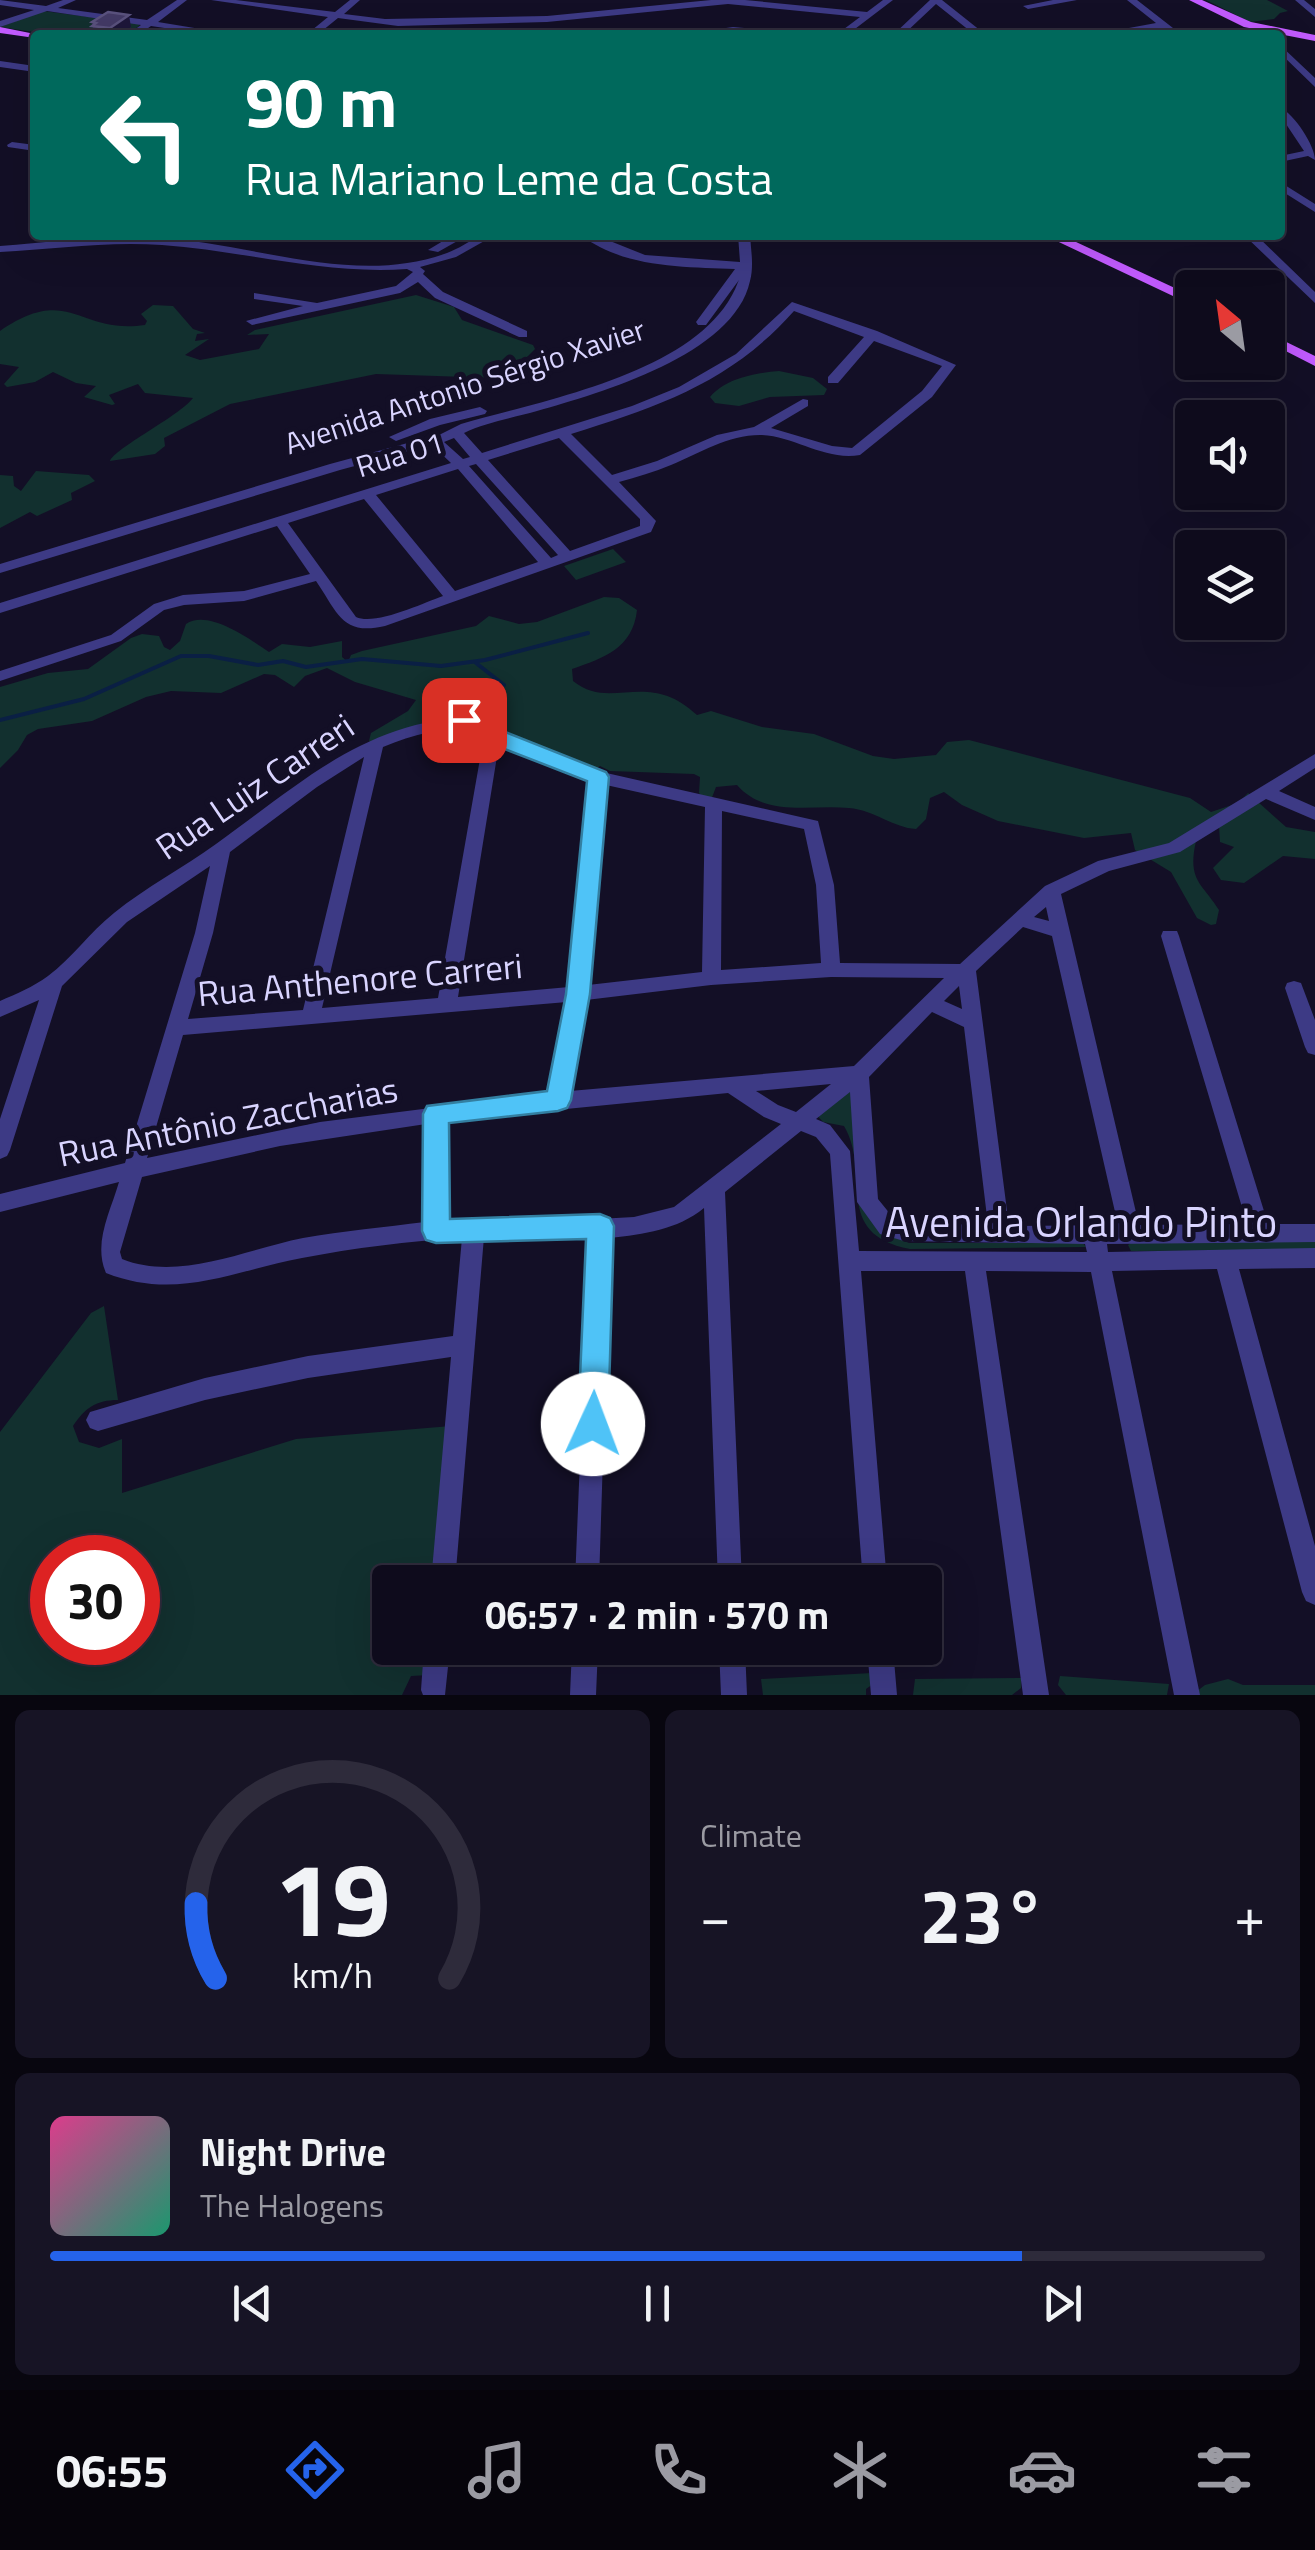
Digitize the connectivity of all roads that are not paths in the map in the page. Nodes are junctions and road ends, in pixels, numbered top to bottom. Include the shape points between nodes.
1 (72, 0) edge
2 (183, 0) edge
3 (215, 0) edge
4 (356, 0) edge
5 (889, 0) edge
6 (936, 0) edge
7 (1073, 0) edge
8 (1130, 0) edge
9 (1183, 0) edge
10 (1194, 0) edge
11 (1300, 0) edge
12 (0, 2) edge
13 (661, 3) edge
14 (1028, 6) dead end
15 (45, 9) junction
16 (1315, 14) edge
17 (868, 15) junction
18 (336, 16) junction
19 (386, 21) junction
20 (150, 23) junction
21 (1163, 25) junction
22 (0, 29) edge
23 (140, 30) edge
24 (198, 30) edge
25 (318, 30) edge
26 (443, 30) edge
27 (688, 30) edge
28 (848, 30) edge
29 (903, 30) edge
30 (975, 30) edge
31 (1130, 30) edge
32 (1170, 30) edge
33 (1249, 30) edge
34 (1263, 30) edge
35 (1285, 36) edge
36 (30, 37) edge
37 (1311, 43) edge
38 (1285, 46) edge
39 (1285, 47) edge
40 (0, 64) edge
41 (30, 68) edge
42 (1315, 84) edge
43 (1285, 113) edge
44 (12, 144) dead end
45 (30, 147) edge
46 (1313, 154) edge
47 (1285, 158) edge
48 (1285, 188) edge
49 (1315, 209) edge
50 (47, 240) edge
51 (235, 240) edge
52 (456, 240) edge
53 (478, 240) edge
54 (597, 240) edge
55 (744, 240) edge
56 (1061, 240) edge
57 (1083, 240) edge
58 (1255, 240) edge
59 (38, 247) junction
60 (0, 249) edge
61 (744, 265) junction
62 (413, 270) junction
63 (1175, 284) edge
64 (1175, 293) edge
65 (258, 296) dead end
66 (1315, 299) edge
67 (327, 306) junction
68 (252, 322) dead end
69 (522, 334) dead end
70 (873, 334) junction
71 (1285, 337) edge
72 (1285, 346) edge
73 (1315, 352) edge
74 (1315, 362) edge
75 (833, 380) dead end
76 (802, 403) dead end
77 (461, 426) junction
78 (757, 431) junction
79 (562, 433) junction
80 (422, 438) junction
81 (478, 459) junction
82 (461, 465) junction
83 (609, 481) junction
84 (368, 494) junction
85 (280, 521) junction
86 (0, 558) edge
87 (570, 558) junction
88 (550, 565) junction
89 (0, 569) edge
90 (319, 576) junction
91 (452, 597) junction
92 (0, 608) edge
93 (0, 676) edge
94 (492, 736) junction
95 (376, 743) junction
96 (1315, 760) edge
97 (598, 777) junction
98 (1264, 792) junction
99 (714, 801) junction
100 (1315, 814) edge
101 (222, 850) junction
102 (1052, 891) junction
103 (1022, 920) junction
104 (1061, 932) junction
105 (1170, 936) dead end
106 (831, 970) junction
107 (967, 971) junction
108 (710, 978) junction
109 (54, 982) junction
110 (1294, 988) dead end
111 (578, 994) junction
112 (447, 1003) junction
113 (928, 1003) junction
114 (0, 1009) edge
115 (311, 1016) junction
116 (970, 1020) junction
117 (176, 1028) junction
118 (1315, 1047) edge
119 (859, 1074) junction
120 (733, 1086) junction
121 (558, 1100) junction
122 (436, 1114) junction
123 (796, 1122) junction
124 (0, 1150) edge
125 (134, 1171) junction
126 (714, 1188) junction
127 (0, 1203) edge
128 (600, 1226) junction
129 (474, 1228) junction
130 (436, 1231) junction
131 (1260, 1233) junction
132 (1315, 1233) edge
133 (1000, 1235) junction
134 (1094, 1235) junction
135 (1131, 1235) junction
136 (1315, 1258) edge
137 (974, 1260) junction
138 (848, 1261) junction
139 (1226, 1261) junction
140 (1099, 1262) junction
141 (464, 1346) junction
142 (98, 1420) dead end
143 (445, 1565) edge
144 (588, 1565) edge
145 (729, 1565) edge
146 (874, 1565) edge
147 (1315, 1592) edge
148 (436, 1665) edge
149 (584, 1665) edge
150 (733, 1665) edge
151 (881, 1665) edge
152 (434, 1690) dead end
153 (583, 1695) edge
154 (734, 1695) edge
155 (884, 1695) edge
156 (1036, 1695) edge
157 (1186, 1695) edge

1 - 15 street
2 - 20 street
3 - 18 street
4 - 18 street
5 - 17 street
6 - 29 street
6 - 30 street
7 - 14 street
8 - 21 street
9 - 33 main road
10 - 34 main road
11 - 16 street
12 - 15 street
13 - 17 street via 763,2
13 - 19 street via 506,21
13 - 27 street
15 - 20 street
15 - 22 street
17 - 28 street
18 - 19 street
18 - 25 street
19 - 26 street
20 - 23 street
20 - 24 street
21 - 31 street
21 - 32 street
22 - 36 main road
35 - 37 main road
37 - 38 main road
39 - 42 street
40 - 41 street
43 - 46 street
44 - 45 street
46 - 47 street
48 - 49 street
50 - 59 street
51 - 52 street via 370,259 419,254
53 - 62 street
54 - 61 street via 653,262
55 - 61 street
56 - 64 main road
57 - 63 main road
58 - 66 street
59 - 60 street
59 - 62 street via 157,241
61 - 77 street, Avenida Antonio Sérgio Xavier via 742,289 730,309 672,358
62 - 67 street via 400,288
62 - 69 street via 439,295
65 - 67 street
67 - 68 street
70 - 75 street
70 - 78 street via 950,365 914,407 855,452
70 - 79 street, Rua 01 via 790,307 731,366 686,390
71 - 73 main road
72 - 74 main road
76 - 78 street
77 - 80 street, Avenida Antonio Sérgio Xavier
77 - 80 street, Avenida Antonio Sérgio Xavier via 434,422
77 - 81 street
78 - 83 street via 727,435
79 - 81 street, Rua 01
79 - 83 street
80 - 82 street
80 - 86 street, Avenida Antonio Sérgio Xavier
80 - 89 street, Avenida Antonio Sérgio Xavier
81 - 82 street, Rua 01
81 - 87 street
82 - 84 street, Rua 01
82 - 88 street
83 - 87 street via 648,526
84 - 85 street, Rua 01
84 - 91 street
85 - 90 street
85 - 92 street, Rua 01
87 - 88 street
88 - 91 street
90 - 91 street via 362,626
90 - 93 street via 244,596 159,607 116,638
94 - 95 street, Rua Luiz Carreri via 480,721 464,720
94 - 97 street, Rua Luiz Carreri
94 - 112 street
95 - 101 street, Rua Luiz Carreri
95 - 115 street
96 - 98 street
97 - 99 street, Rua Luiz Carreri
97 - 111 street
98 - 100 street
98 - 102 street via 1174,848 1104,866
99 - 106 street, Rua Luiz Carreri via 807,822 816,830
99 - 108 street
101 - 109 street, Rua Luiz Carreri via 139,902
101 - 117 street
102 - 103 street
102 - 104 street
103 - 104 street
103 - 107 street
104 - 135 street
105 - 131 street
106 - 107 street, Rua Anthenore Carreri
106 - 108 street, Rua Anthenore Carreri
107 - 113 street
107 - 116 street
108 - 111 street, Rua Anthenore Carreri
109 - 114 street, Rua Luiz Carreri
109 - 124 street
110 - 118 street
111 - 112 street, Rua Anthenore Carreri
111 - 121 street
112 - 115 street, Rua Anthenore Carreri
113 - 116 street
113 - 119 street
115 - 117 street, Rua Anthenore Carreri
116 - 133 street
117 - 125 street
119 - 120 street, Rua Antônio Zaccharias
119 - 123 street
119 - 133 street, Avenida Orlando Pinto via 868,1202 876,1216 904,1232
120 - 121 street, Rua Antônio Zaccharias
120 - 123 street
121 - 122 street, Rua Antônio Zaccharias
122 - 125 street, Rua Antônio Zaccharias via 244,1145
122 - 130 street
123 - 126 street
123 - 138 street via 830,1135 840,1151
125 - 127 street, Rua Antônio Zaccharias
125 - 130 street via 109,1252 114,1266 129,1276 160,1278 302,1248
126 - 128 street via 664,1222
126 - 145 street
128 - 129 street
128 - 144 street
129 - 130 street
129 - 141 street
131 - 132 street, Avenida Orlando Pinto
131 - 135 street, Avenida Orlando Pinto
133 - 134 street, Avenida Orlando Pinto
134 - 135 street, Avenida Orlando Pinto
134 - 140 street
136 - 139 street, Avenida Orlando Pinto
137 - 138 street, Avenida Orlando Pinto
137 - 140 street, Avenida Orlando Pinto
137 - 156 street
138 - 146 street
139 - 140 street, Avenida Orlando Pinto
139 - 147 street
140 - 157 street
141 - 142 street via 308,1367
141 - 143 street
148 - 152 street
149 - 153 street
150 - 154 street
151 - 155 street

